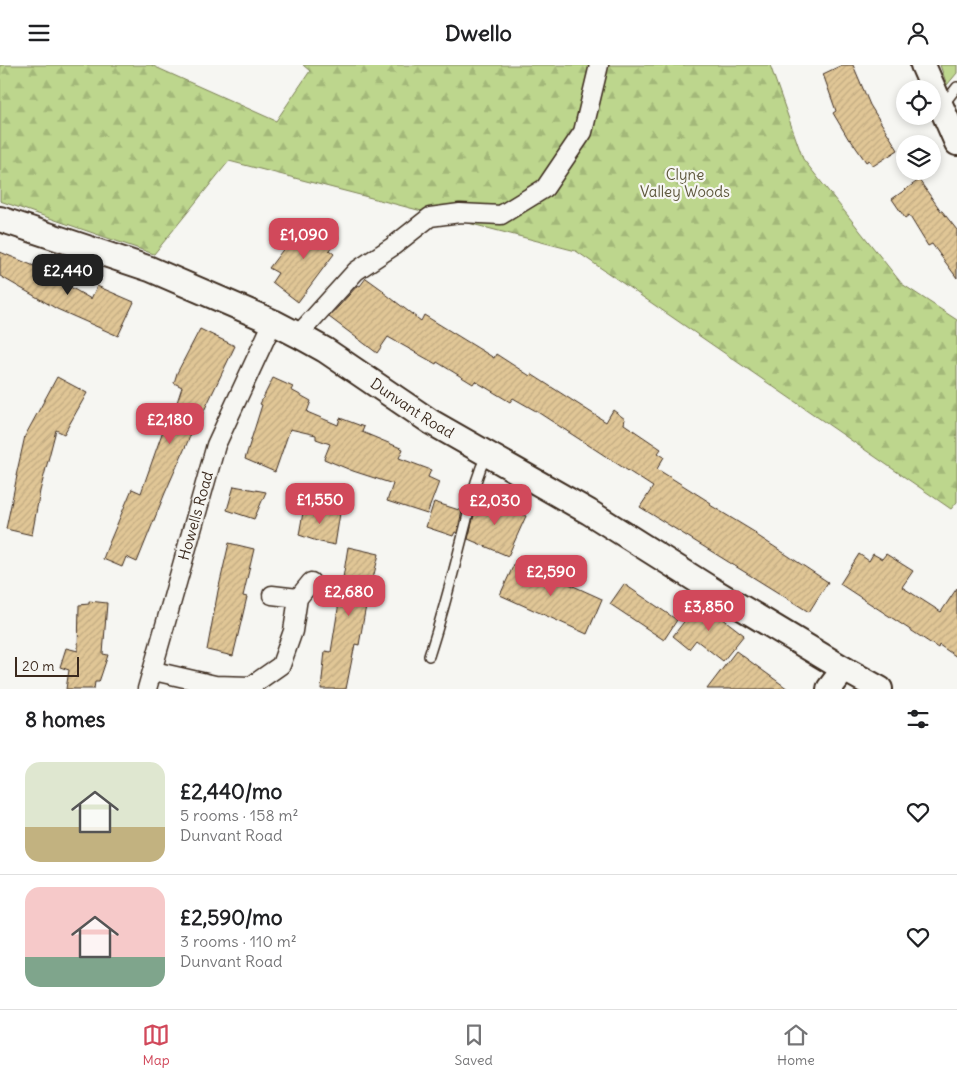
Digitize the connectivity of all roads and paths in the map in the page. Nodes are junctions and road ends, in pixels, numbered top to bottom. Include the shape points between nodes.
1 (599, 65) edge
2 (923, 65) edge
3 (929, 80) edge
4 (957, 87) edge
5 (941, 107) joint
6 (957, 143) edge
7 (0, 219) edge
8 (273, 322) junction
9 (298, 335) junction
10 (487, 454) junction
11 (311, 582) dead end
12 (272, 595) dead end
13 (298, 598) junction
14 (429, 656) dead end
15 (844, 669) junction
16 (154, 671) junction
17 (147, 689) edge
18 (829, 689) edge
19 (880, 689) edge

1 - 9 street via 584,132 546,188 501,215 460,213 430,217 356,271
2 - 3 main road
4 - 5 lane
5 - 6 main road
7 - 8 main road, Dunvant Road via 150,269
8 - 9 main road, Dunvant Road
8 - 16 street, Howells Road via 216,445
9 - 10 main road, Dunvant Road via 431,422
10 - 14 lane via 474,485
10 - 15 main road, Dunvant Road via 589,511
11 - 13 street
12 - 13 street
13 - 16 street via 293,631 281,665 251,686 215,685
15 - 18 main road
15 - 19 main road, Dunvant Road
16 - 17 street, Howells Road

